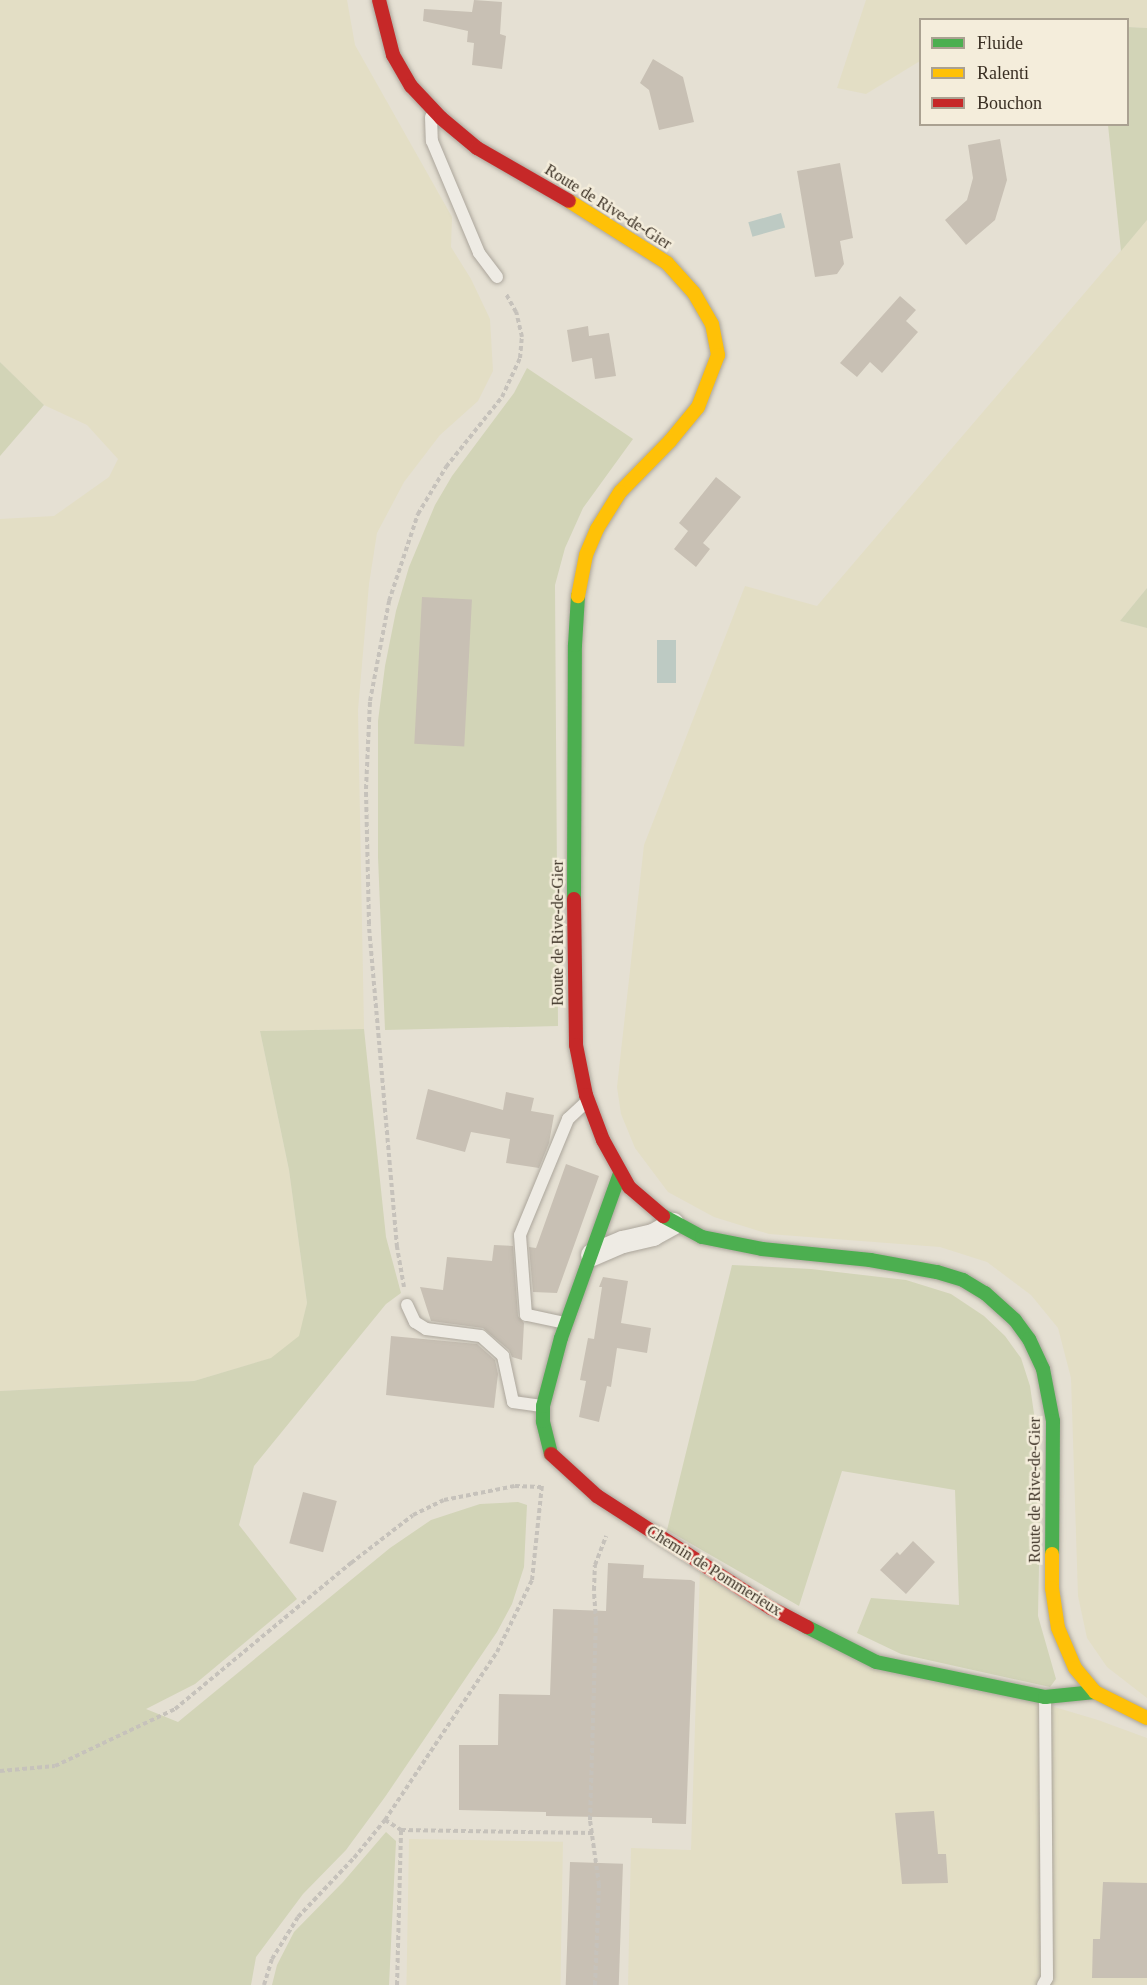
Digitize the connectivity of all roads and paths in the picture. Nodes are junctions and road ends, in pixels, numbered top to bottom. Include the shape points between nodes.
1 (379, 0) edge
2 (431, 107) junction
3 (497, 277) joint
4 (588, 1100) junction
5 (620, 1173) junction
6 (673, 1224) junction
7 (592, 1255) junction
8 (407, 1305) joint
9 (566, 1323) junction
10 (543, 1406) junction
11 (551, 1454) junction
12 (541, 1487) junction
13 (620, 1511) junction
14 (1095, 1692) junction
15 (1045, 1697) junction
16 (1147, 1718) edge
17 (0, 1771) edge
18 (385, 1820) junction
19 (401, 1830) junction
20 (593, 1833) junction
21 (264, 1985) edge
22 (397, 1985) edge
23 (595, 1985) edge
24 (1043, 1985) edge

1 - 2 main road, Route de Rive-de-Gier via 393,55 411,86
2 - 3 lane via 432,141 479,253
2 - 4 main road, Route de Rive-de-Gier via 477,148 601,219 667,263 694,293 712,324 718,355 698,407 620,492 597,529 586,555 578,597 573,985 576,1045
3 - 8 path via 516,312 522,338 520,358 502,397 446,467 418,514 388,601 370,701 366,789 369,924 396,1235
4 - 5 main road, Route de Rive-de-Gier
4 - 9 lane via 568,1119 520,1235 526,1315
5 - 6 main road, Route de Rive-de-Gier via 629,1187
5 - 7 main road
6 - 7 street via 653,1235
6 - 14 main road, Route de Rive-de-Gier via 702,1237 762,1249 870,1260 937,1272 963,1280 985,1293 1015,1320 1043,1369 1053,1421 1052,1587 1058,1628 1075,1668
7 - 9 main road
8 - 10 lane via 415,1322 426,1329 482,1336 503,1356 513,1402
9 - 10 main road
10 - 11 main road
11 - 12 path
11 - 13 main road, Chemin de Pommerieux via 597,1496
12 - 17 path via 515,1486 444,1500 413,1515 175,1709 55,1766
12 - 18 path via 536,1559 519,1612 497,1652
13 - 15 main road, Chemin de Pommerieux via 771,1608 876,1662
13 - 20 path via 596,1565
14 - 15 main road, Chemin de Pommerieux
14 - 16 main road, Route de Rive-de-Gier
15 - 24 lane via 1047,1978
18 - 19 path
18 - 21 path via 298,1917 272,1959
19 - 20 path
19 - 22 path
20 - 23 path via 599,1885

